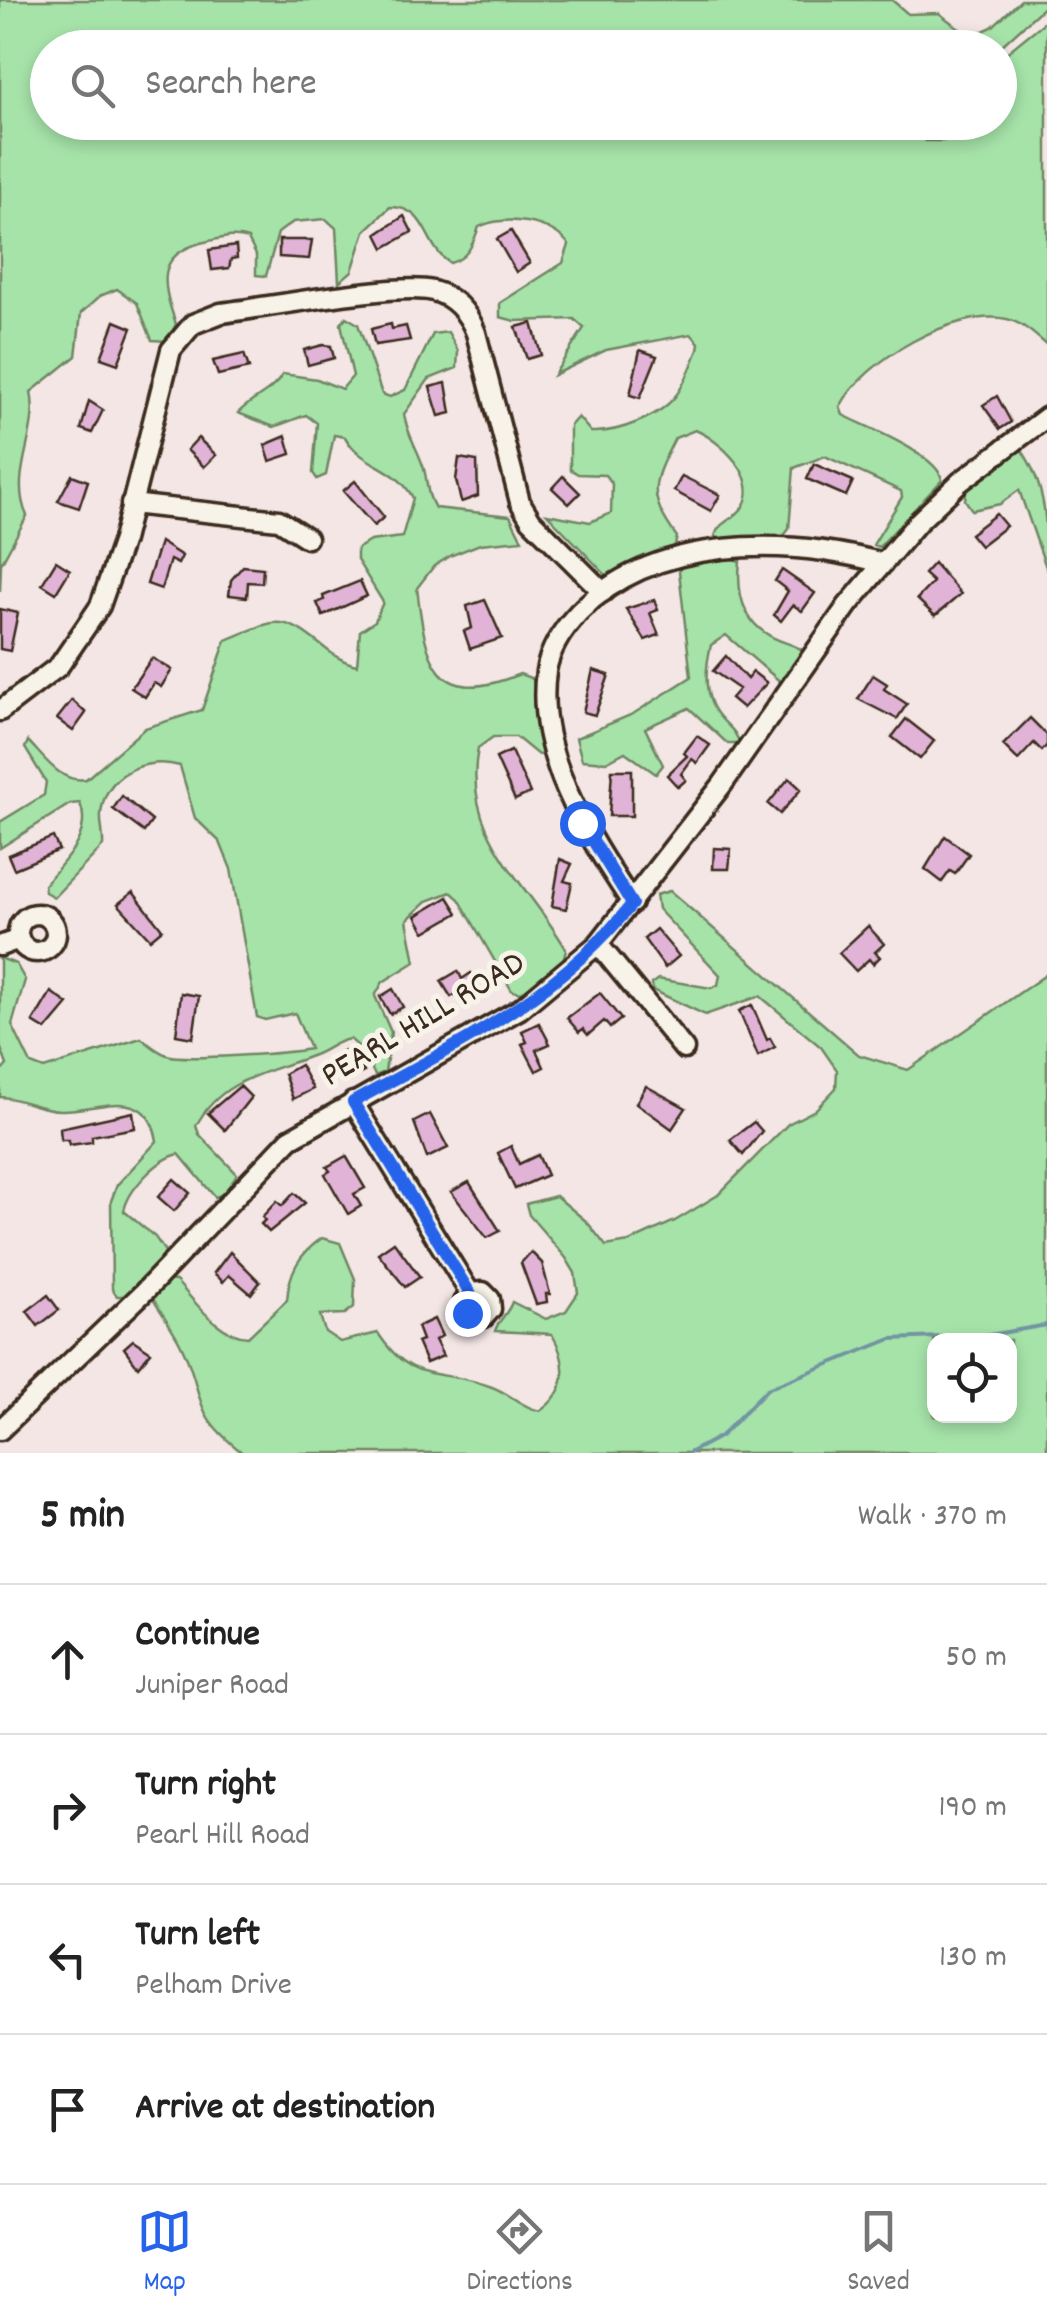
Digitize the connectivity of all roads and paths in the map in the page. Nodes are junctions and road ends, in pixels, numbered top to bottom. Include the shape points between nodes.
1 (1047, 417) edge
2 (131, 504) junction
3 (307, 538) dead end
4 (883, 563) junction
5 (603, 592) junction
6 (0, 711) edge
7 (632, 904) junction
8 (19, 939) dead end
9 (598, 944) junction
10 (0, 946) edge
11 (684, 1049) dead end
12 (353, 1102) junction
13 (470, 1293) dead end
14 (0, 1430) edge

1 - 4 street, PEARL HILL ROAD via 960,482
2 - 3 street via 279,520
2 - 5 street via 164,366 194,324 220,313 426,290 452,299 473,325 524,511
2 - 6 street via 89,625 59,666
4 - 5 street via 809,549 711,551 662,561
4 - 7 street, PEARL HILL ROAD
5 - 7 street via 556,642 546,670 547,700 568,793
7 - 9 street, PEARL HILL ROAD
8 - 10 street
9 - 11 street
9 - 12 street, PEARL HILL ROAD via 520,1009
12 - 13 street
12 - 14 street, PEARL HILL ROAD via 278,1150

